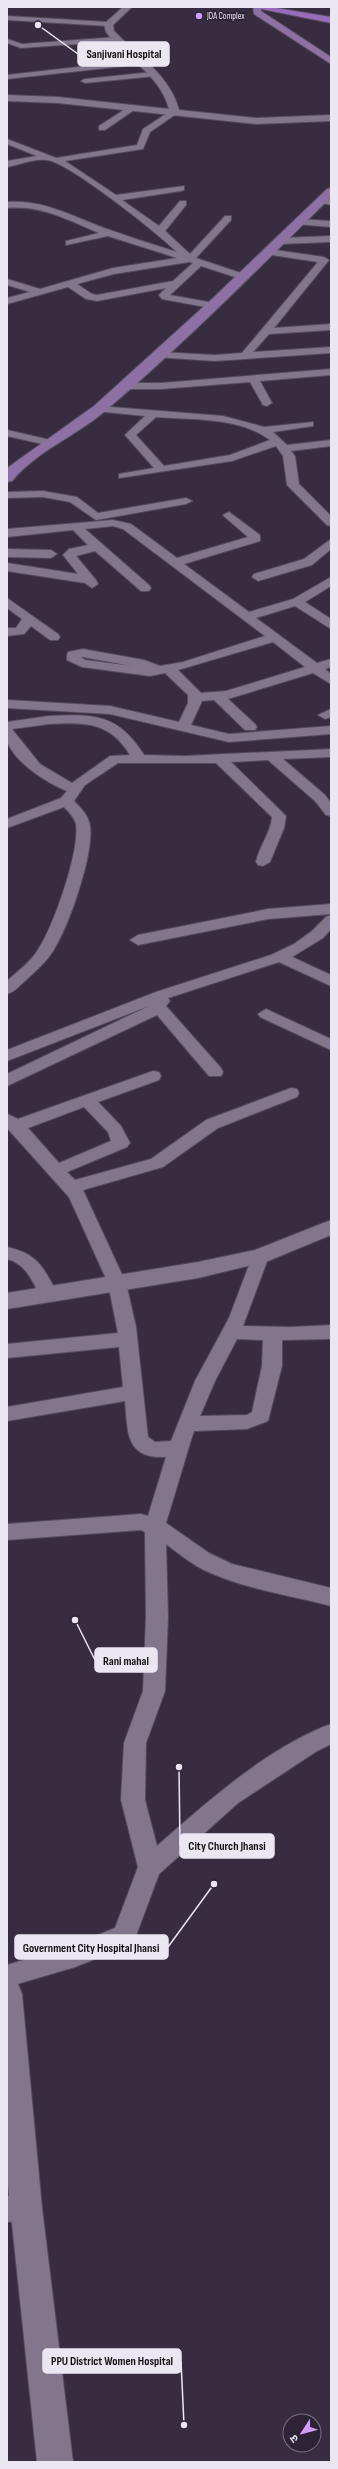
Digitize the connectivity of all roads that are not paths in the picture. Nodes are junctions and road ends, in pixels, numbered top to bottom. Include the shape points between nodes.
1 (128, 7) edge
2 (256, 7) edge
3 (273, 7) edge
4 (7, 18) edge
5 (331, 19) edge
6 (35, 20) junction
7 (108, 24) junction
8 (25, 30) dead end
9 (117, 39) junction
10 (8, 42) edge
11 (26, 46) junction
12 (7, 50) edge
13 (331, 61) edge
14 (140, 62) junction
15 (153, 74) junction
16 (7, 76) edge
17 (85, 81) dead end
18 (7, 98) edge
19 (133, 108) junction
20 (175, 112) junction
21 (331, 118) edge
22 (102, 128) dead end
23 (7, 141) edge
24 (36, 152) junction
25 (12, 154) dead end
26 (48, 157) junction
27 (57, 160) junction
28 (26, 162) junction
29 (7, 164) edge
30 (13, 173) dead end
31 (181, 188) dead end
32 (331, 191) edge
33 (116, 198) junction
34 (326, 201) edge
35 (183, 204) dead end
36 (7, 205) edge
37 (228, 218) dead end
38 (299, 222) junction
39 (331, 224) edge
40 (160, 231) junction
41 (108, 233) junction
42 (331, 239) edge
43 (281, 241) junction
44 (69, 243) dead end
45 (268, 252) junction
46 (190, 259) junction
47 (200, 262) junction
48 (317, 269) junction
49 (331, 271) edge
50 (241, 276) junction
51 (7, 282) edge
52 (176, 283) junction
53 (71, 284) junction
54 (20, 286) junction
55 (7, 289) edge
56 (43, 292) junction
57 (7, 301) edge
58 (211, 305) junction
59 (331, 327) edge
60 (266, 331) junction
61 (330, 353) edge
62 (159, 354) junction
63 (245, 356) junction
64 (331, 372) edge
65 (253, 378) junction
66 (124, 386) junction
67 (267, 403) dead end
68 (99, 409) junction
69 (154, 413) junction
70 (309, 424) dead end
71 (264, 430) junction
72 (7, 433) edge
73 (51, 443) junction
74 (331, 443) edge
75 (282, 445) junction
76 (161, 469) junction
77 (8, 475) edge
78 (123, 476) dead end
79 (7, 495) edge
80 (186, 502) dead end
81 (229, 515) dead end
82 (331, 523) edge
83 (77, 526) junction
84 (7, 533) edge
85 (331, 543) edge
86 (97, 546) junction
87 (7, 553) edge
88 (51, 554) dead end
89 (177, 562) junction
90 (7, 568) edge
91 (258, 577) dead end
92 (331, 581) edge
93 (145, 588) dead end
94 (7, 602) edge
95 (297, 602) junction
96 (249, 616) junction
97 (29, 619) junction
98 (331, 625) edge
99 (7, 632) edge
100 (276, 637) junction
101 (54, 638) dead end
102 (331, 663) edge
103 (317, 668) junction
104 (164, 670) junction
105 (331, 680) edge
106 (217, 696) junction
107 (195, 698) junction
108 (7, 704) edge
109 (7, 726) edge
110 (184, 726) junction
111 (250, 727) dead end
112 (331, 730) edge
113 (7, 731) edge
114 (331, 753) edge
115 (270, 755) junction
116 (219, 758) junction
117 (139, 759) junction
118 (75, 789) junction
119 (66, 801) junction
120 (331, 812) edge
121 (7, 824) edge
122 (263, 862) dead end
123 (331, 909) edge
124 (331, 920) edge
125 (138, 940) dead end
126 (278, 956) junction
127 (331, 981) edge
128 (7, 988) edge
129 (158, 1000) junction
130 (266, 1014) dead end
131 (331, 1045) edge
132 (7, 1056) edge
133 (214, 1072) dead end
134 (153, 1076) dead end
135 (7, 1081) edge
136 (291, 1093) dead end
137 (86, 1099) junction
138 (11, 1123) edge
139 (58, 1170) junction
140 (72, 1187) junction
141 (331, 1227) edge
142 (7, 1253) edge
143 (260, 1256) junction
144 (117, 1283) junction
145 (49, 1294) junction
146 (7, 1301) edge
147 (233, 1332) junction
148 (331, 1332) edge
149 (273, 1333) junction
150 (128, 1339) junction
151 (7, 1351) edge
152 (133, 1392) junction
153 (7, 1414) edge
154 (188, 1424) junction
155 (179, 1448) junction
156 (155, 1526) junction
157 (7, 1532) edge
158 (331, 1597) edge
159 (331, 1734) edge
160 (150, 1867) junction
161 (7, 1976) edge
162 (7, 1994) edge
163 (16, 2208) edge
164 (56, 2462) edge

1 - 7 street
2 - 5 main road
2 - 13 main road via 257,12
3 - 5 main road
4 - 6 street
6 - 7 street
6 - 8 street
7 - 9 street via 110,32
9 - 11 street
9 - 14 street via 127,54
10 - 11 street
11 - 12 street
14 - 15 street
14 - 16 street
15 - 17 street
15 - 20 street via 173,102
18 - 19 street via 58,100
19 - 20 street
19 - 22 street
20 - 21 street via 257,121
20 - 27 street via 146,131 140,147
23 - 24 street
24 - 25 street via 27,156
24 - 26 street
26 - 27 street
26 - 28 street
27 - 33 street
28 - 29 street
28 - 30 street via 21,169
31 - 33 street
32 - 34 main road
33 - 40 street
34 - 38 main road
35 - 40 street
36 - 41 street via 20,202 35,204
37 - 46 street
38 - 39 street
38 - 43 main road
40 - 46 street
41 - 44 street
41 - 46 street
42 - 43 street
43 - 45 main road
45 - 48 street via 324,260
45 - 50 main road
46 - 47 street
46 - 53 street via 113,272
47 - 50 street
47 - 52 street
48 - 49 street
48 - 60 street
50 - 58 main road
51 - 54 street
52 - 53 street via 93,298
52 - 58 street via 164,295 165,297
53 - 56 street
54 - 55 street
54 - 56 street
56 - 57 street
58 - 62 main road
59 - 60 street
60 - 63 street
61 - 63 street
62 - 63 street via 215,358
62 - 66 main road
64 - 65 street
65 - 66 street via 161,386
65 - 67 street
66 - 68 main road
68 - 69 street
68 - 73 main road
69 - 71 street via 223,419
69 - 76 street via 130,435
70 - 71 street
71 - 75 street
72 - 73 street
73 - 77 main road
74 - 75 street
75 - 76 street via 232,458
75 - 82 street via 291,462 293,485
76 - 78 street
79 - 80 street via 43,494 73,499 96,517
81 - 89 street via 256,538
83 - 84 street
83 - 86 street via 85,537
83 - 89 street via 121,524
85 - 91 street via 308,562
86 - 90 street via 69,555 91,582
86 - 93 street
87 - 88 street
89 - 96 street
92 - 95 street
94 - 97 street
95 - 96 street
95 - 98 street
96 - 100 street
97 - 99 street via 20,630
97 - 101 street
100 - 103 street
100 - 104 street
102 - 103 street
103 - 105 street
103 - 106 street
104 - 104 street via 144,672 82,663 72,657 78,653 144,664
104 - 107 street via 195,694
106 - 107 street
106 - 111 street
107 - 110 street
108 - 110 street via 110,710
109 - 117 street via 30,721 70,720 104,724 121,733
110 - 112 street via 229,738
113 - 118 street via 26,760 57,782
114 - 115 street
115 - 116 street
115 - 120 street via 320,798
116 - 117 street
116 - 122 street via 279,816 279,822 264,851
117 - 118 street via 115,759 80,782
118 - 119 street
119 - 121 street
119 - 128 street via 81,818 83,828 61,922 45,951
123 - 125 street via 268,914
124 - 126 street via 309,940
126 - 127 street
126 - 129 street
129 - 132 street
129 - 133 street
129 - 135 street
130 - 131 street
134 - 137 street
136 - 140 street via 202,1130 168,1158 157,1163
137 - 138 street
137 - 139 street via 115,1130 121,1143
138 - 139 street
139 - 140 street
140 - 144 street
141 - 143 street
142 - 145 street via 22,1255 30,1262
143 - 144 street via 198,1270
143 - 147 street
144 - 145 street
144 - 150 street
145 - 146 street
147 - 149 street
147 - 154 street via 205,1381
148 - 149 street
149 - 154 street via 272,1366 260,1416 247,1422
150 - 151 street
150 - 152 street
152 - 153 street
152 - 155 street via 141,1444 146,1448 155,1449
154 - 155 street
155 - 156 street
156 - 157 street via 141,1522
156 - 158 street via 194,1554 222,1569
156 - 160 street via 157,1617 154,1691 135,1743 133,1800
159 - 160 street via 309,1744 230,1796
160 - 161 street via 124,1936 75,1956
162 - 163 street
163 - 164 street

